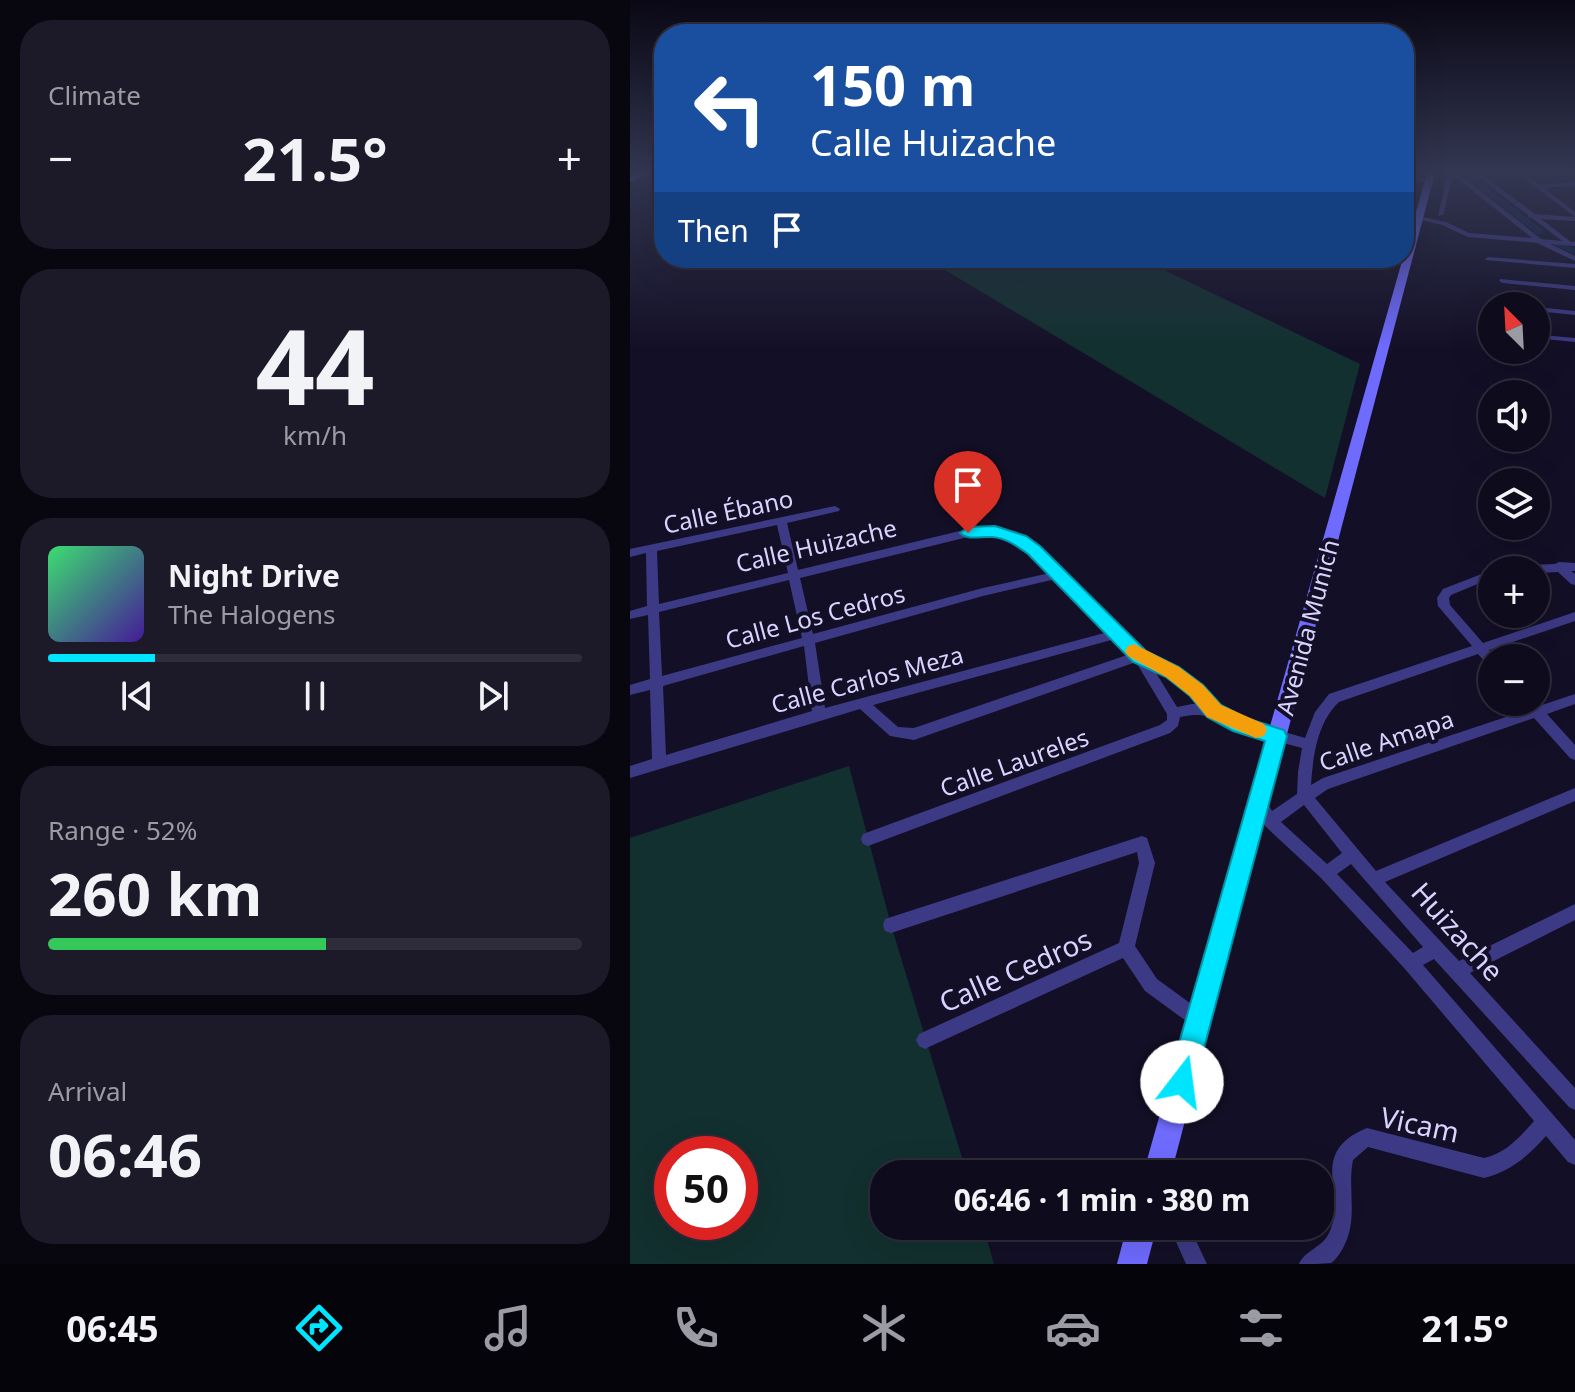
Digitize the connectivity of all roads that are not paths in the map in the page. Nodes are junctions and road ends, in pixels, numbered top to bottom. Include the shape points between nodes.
1 (1462, 232) edge
2 (1516, 232) edge
3 (1552, 232) edge
4 (1529, 233) junction
5 (1559, 237) junction
6 (1539, 241) junction
7 (1574, 243) edge
8 (1488, 259) dead end
9 (1575, 259) edge
10 (1575, 266) edge
11 (1405, 268) edge
12 (1503, 281) dead end
13 (1575, 288) edge
14 (1550, 310) edge
15 (1575, 313) edge
16 (1550, 338) edge
17 (1575, 340) edge
18 (835, 509) dead end
19 (781, 520) junction
20 (651, 548) junction
21 (630, 553) edge
22 (1559, 566) junction
23 (1550, 567) edge
24 (1575, 567) edge
25 (794, 574) junction
26 (1058, 575) junction
27 (1478, 580) edge
28 (1575, 581) edge
29 (652, 609) junction
30 (630, 615) edge
31 (1575, 616) edge
32 (1118, 634) junction
33 (809, 641) junction
34 (1495, 644) edge
35 (1478, 646) edge
36 (1478, 650) edge
37 (1139, 656) junction
38 (657, 682) junction
39 (630, 690) edge
40 (1575, 699) edge
41 (862, 703) junction
42 (1550, 704) edge
43 (1214, 711) junction
44 (819, 714) junction
45 (1508, 716) edge
46 (1541, 716) edge
47 (1173, 717) junction
48 (1277, 736) junction
49 (1310, 745) junction
50 (1575, 754) edge
51 (659, 762) junction
52 (630, 772) edge
53 (1575, 794) edge
54 (1304, 795) junction
55 (1259, 802) junction
56 (1270, 821) junction
57 (868, 839) dead end
58 (1352, 855) junction
59 (1326, 873) junction
60 (1373, 880) junction
61 (1575, 912) edge
62 (891, 925) dead end
63 (1126, 948) junction
64 (1437, 948) junction
65 (1411, 963) junction
66 (1459, 970) junction
67 (1199, 1020) junction
68 (925, 1040) dead end
69 (1574, 1098) edge
70 (1545, 1123) junction
71 (1575, 1155) edge
72 (1161, 1160) edge
73 (1138, 1240) edge
74 (1186, 1240) edge
75 (1132, 1264) edge
76 (1197, 1264) edge
77 (1309, 1264) edge

1 - 6 street
2 - 4 street
3 - 5 street
4 - 5 street
4 - 6 street
5 - 7 street
6 - 7 street
6 - 9 street
8 - 10 street
11 - 48 main road, Avenida Munich
12 - 13 street
14 - 15 street
16 - 17 street
18 - 19 street, Calle Ébano
19 - 20 street, Calle Ébano
19 - 25 street
20 - 21 street, Calle Ébano
20 - 29 street
22 - 23 street
22 - 24 street
22 - 28 street
25 - 26 street, Calle Huizache via 981,530 1020,540
25 - 29 street, Calle Huizache
25 - 33 street
26 - 32 street, Calle Huizache
26 - 33 street, Calle Los Cedros
27 - 35 street via 1443,598
29 - 30 street, Calle Huizache
29 - 38 street
31 - 34 street
32 - 37 street, Calle Huizache
32 - 41 street, Calle Carlos Meza
33 - 38 street, Calle Los Cedros
33 - 44 street
36 - 49 street via 1341,693 1327,702
37 - 41 street via 914,734 895,732
37 - 43 street, Calle Huizache via 1197,690
37 - 47 street
38 - 39 street, Calle Los Cedros
38 - 51 street
40 - 42 street, Calle Amapa
41 - 44 street, Calle Carlos Meza
43 - 47 street via 1192,709
43 - 48 street, Calle Huizache
44 - 51 street, Calle Carlos Meza
45 - 54 street, Calle Amapa
46 - 50 street
47 - 57 street, Calle Laureles via 1165,729
48 - 49 street, Calle Huizache
48 - 55 main road, Avenida Munich
49 - 54 street
51 - 52 street, Calle Carlos Meza
53 - 60 street
54 - 56 street, Calle Amapa
54 - 58 street, Huizache
55 - 56 street
55 - 67 main road, Avenida Munich
56 - 59 street
58 - 59 street
58 - 60 street, Huizache
59 - 65 street
60 - 64 street, Huizache
61 - 66 street
62 - 63 street via 1142,843 1147,863
63 - 67 street via 1151,985
63 - 68 street, Calle Cedros
64 - 65 street
64 - 66 street, Huizache
65 - 70 street
66 - 69 street, Huizache
67 - 72 main road, Avenida Munich
70 - 71 street
70 - 77 street, Vicam via 1513,1158 1484,1168 1367,1137 1351,1146 1343,1160 1339,1230 1329,1251
73 - 75 main road
74 - 76 street

